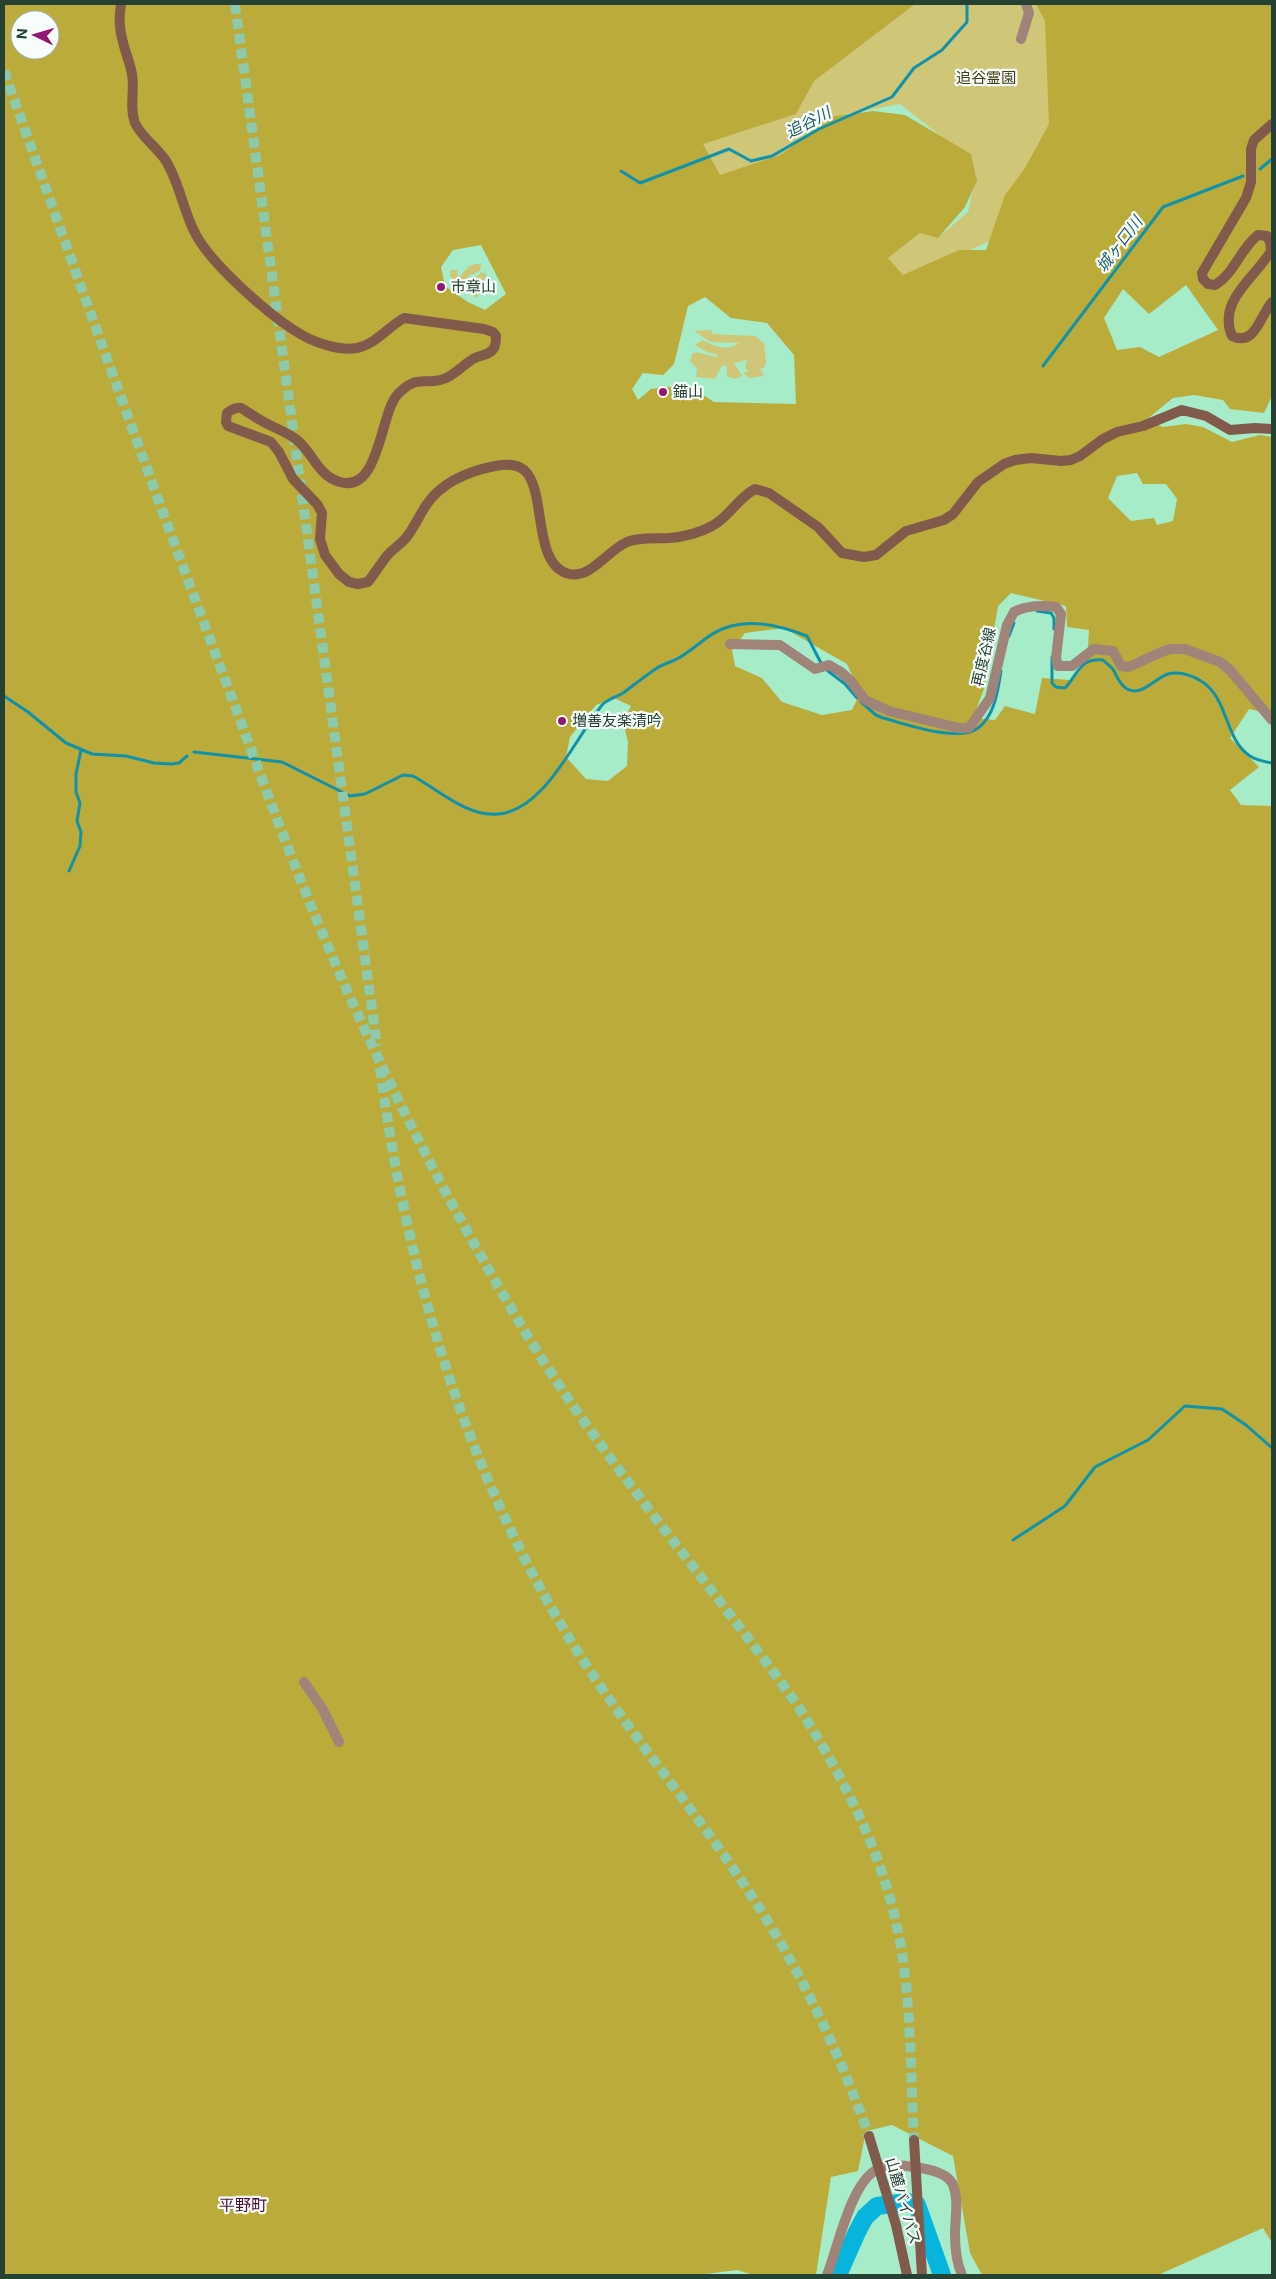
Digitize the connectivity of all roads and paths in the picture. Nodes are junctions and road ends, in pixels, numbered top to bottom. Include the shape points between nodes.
1 (121, 4) edge
2 (1026, 4) edge
3 (1021, 39) dead end
4 (1272, 124) edge
5 (1272, 302) edge
6 (1272, 429) edge
7 (730, 644) dead end
8 (1272, 720) edge
9 (304, 1682) dead end
10 (340, 1742) dead end
11 (869, 2136) tunnel mouth
12 (914, 2140) tunnel mouth
13 (902, 2249) junction
14 (922, 2273) edge
15 (827, 2275) edge
16 (902, 2275) edge
17 (907, 2275) edge
18 (962, 2275) edge

1 - 6 street via 120,27 132,74 135,123 169,168 194,232 205,249 274,316 304,336 339,348 369,344 404,318 484,328 496,336 494,348 488,354 475,358 445,378 412,382 405,386 395,396 388,411 370,468 348,483 340,482 320,469 298,441 242,409 227,413 228,426 271,442 293,479 317,504 322,513 322,548 339,574 349,582 368,582 386,557 406,538 428,501 449,483 504,464 515,465 526,473 536,493 549,556 558,568 576,575 625,543 686,536 713,526 755,489 769,493 818,527 842,553 864,557 876,555 906,531 948,517 978,482 1015,460 1071,460 1103,438 1182,410 1206,416 1230,430
2 - 3 street via 1029,13
4 - 5 street via 1254,140 1251,182 1246,198 1202,273 1203,280 1214,285 1232,270 1249,242 1258,235 1267,236 1271,251 1231,306 1227,325 1232,336 1248,338
7 - 8 street, 再度谷線 via 780,645 815,668 841,672 864,700 889,711 969,728 990,698 1009,619 1020,608 1042,605 1056,607 1061,614 1058,666 1072,666 1094,650 1113,651 1121,666 1129,667 1159,653 1185,649 1225,666
9 - 10 street
11 - 13 street, 山麓バイパス
12 - 14 street, 山麓バイパス
13 - 16 street
13 - 17 street, 山麓バイパス
15 - 18 street via 845,2221 866,2179 876,2170 894,2165 932,2170 953,2183 956,2194 955,2236

